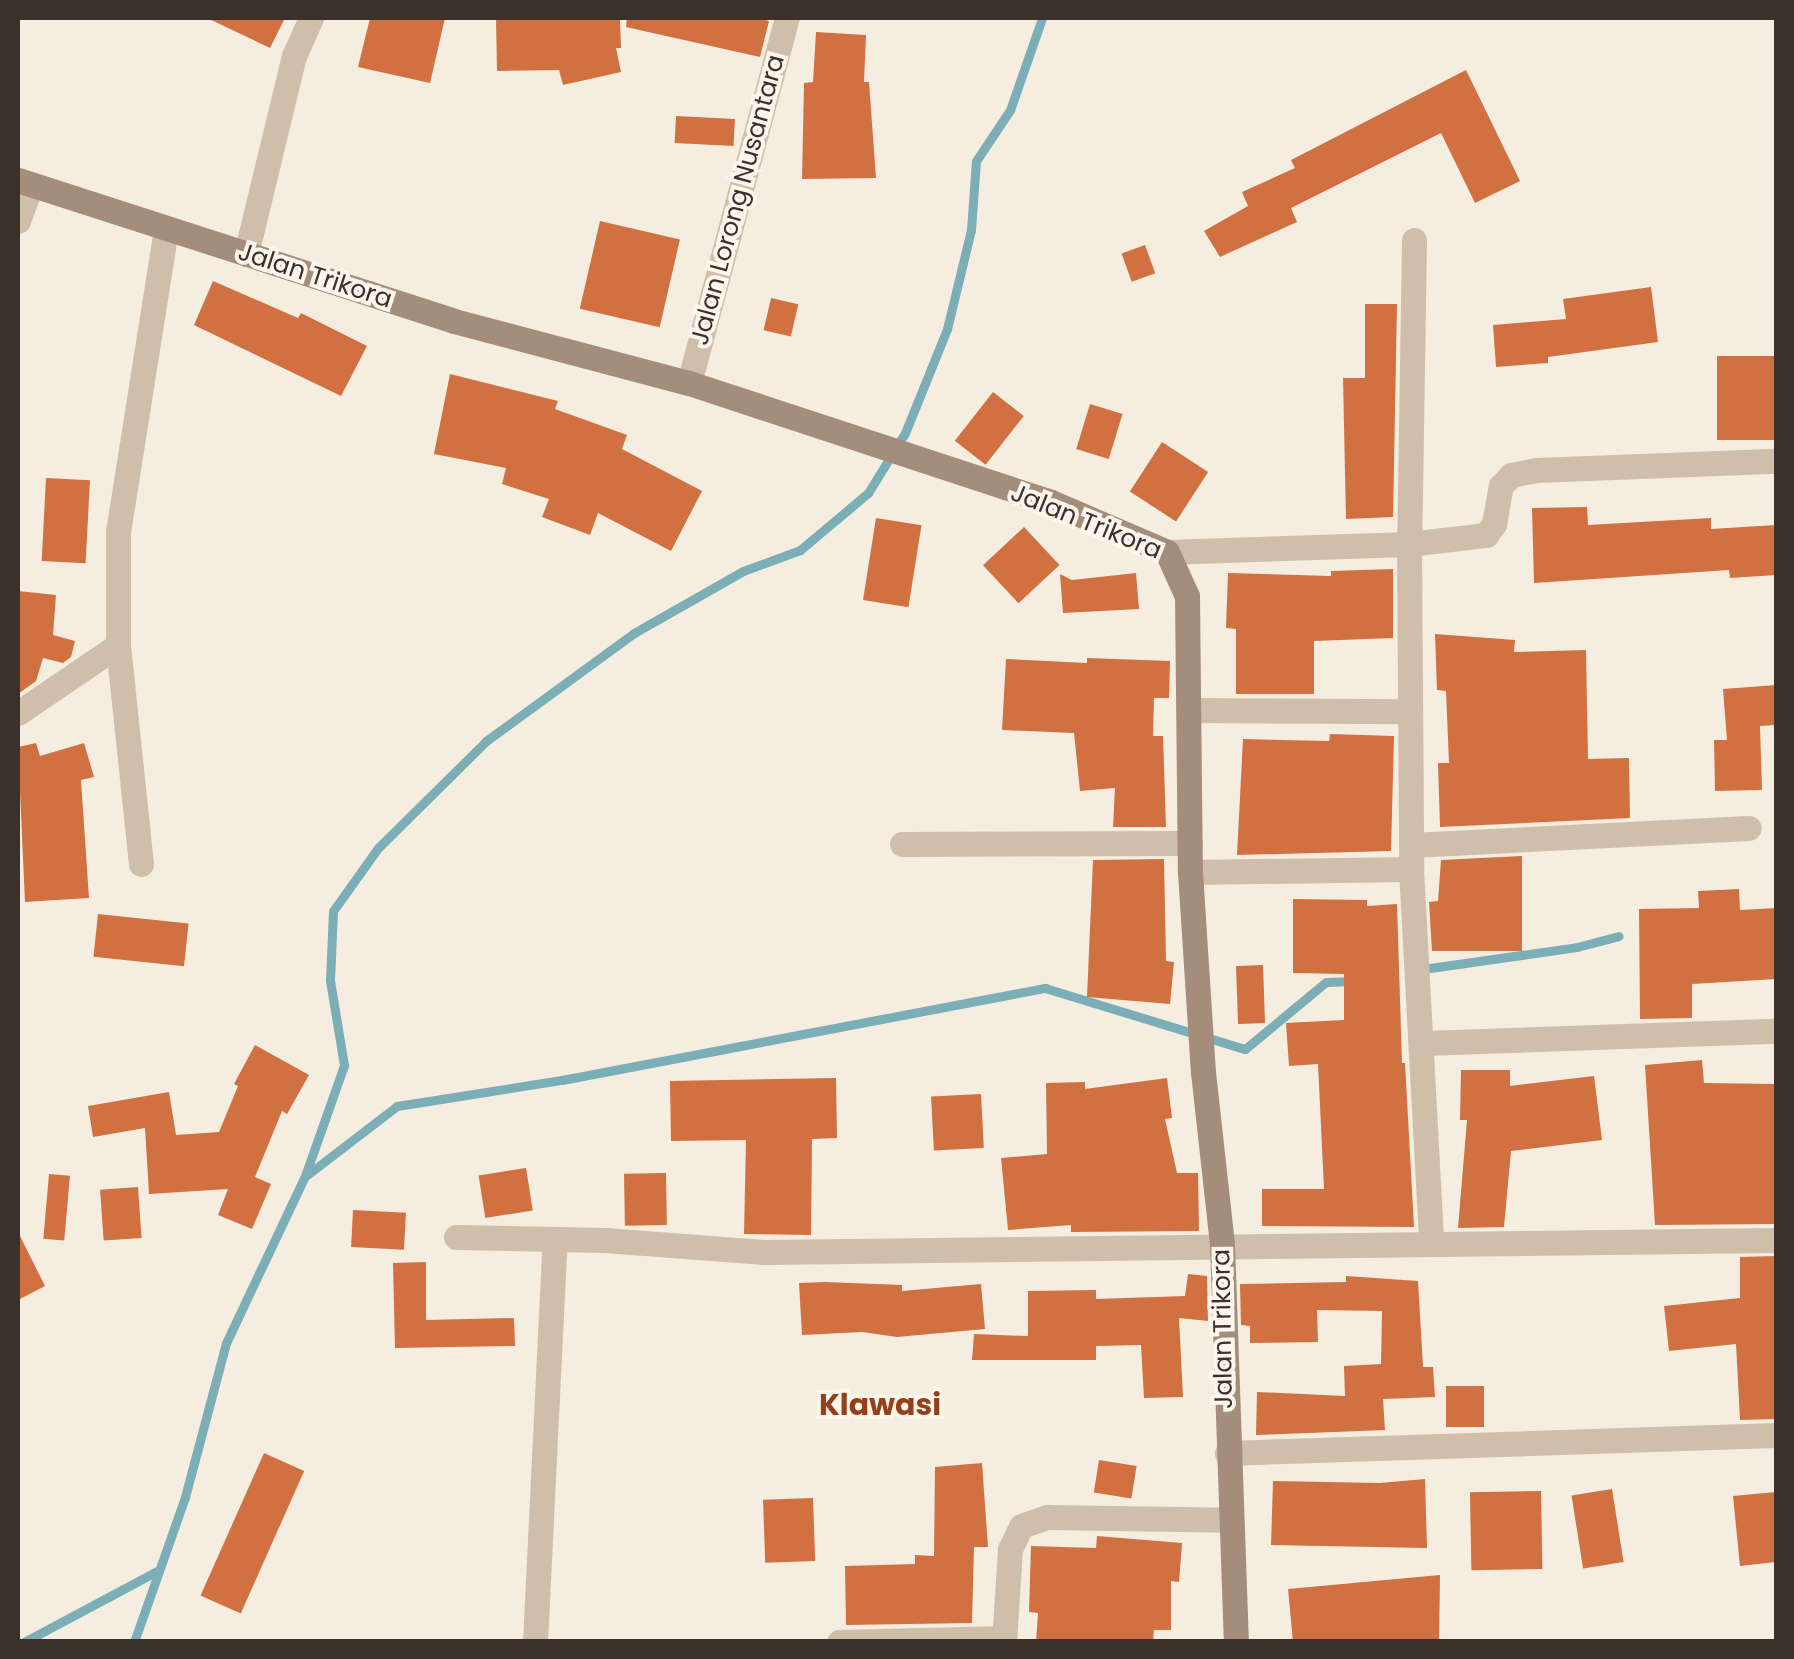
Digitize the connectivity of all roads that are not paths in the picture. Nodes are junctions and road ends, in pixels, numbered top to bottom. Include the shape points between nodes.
1 (311, 18) edge
2 (787, 18) edge
3 (24, 183) edge
4 (18, 220) edge
5 (166, 229) junction
6 (1414, 240) dead end
7 (246, 254) junction
8 (688, 383) junction
9 (1776, 461) edge
10 (1409, 544) junction
11 (1168, 552) junction
12 (118, 645) junction
13 (1189, 710) junction
14 (1409, 712) junction
15 (18, 713) edge
16 (1749, 828) dead end
17 (1190, 842) junction
18 (902, 844) dead end
19 (1411, 857) junction
20 (141, 864) dead end
21 (1190, 872) junction
22 (1776, 1031) edge
23 (1424, 1043) junction
24 (456, 1237) dead end
25 (1776, 1240) edge
26 (1432, 1242) junction
27 (1222, 1244) junction
28 (555, 1248) junction
29 (1776, 1435) edge
30 (1226, 1454) junction
31 (1229, 1520) junction
32 (1004, 1640) edge
33 (536, 1642) edge
34 (839, 1642) edge
35 (1236, 1642) edge

1 - 7 street via 294,56
2 - 8 street, Jalan Lorong Nusantara
3 - 4 street
3 - 5 street, Jalan Trikora
5 - 7 street, Jalan Trikora
5 - 12 street via 123,482
6 - 10 street
7 - 8 street, Jalan Trikora via 454,321
8 - 11 street, Jalan Trikora via 1052,502
9 - 10 street via 1511,475 1501,486 1486,536
10 - 11 street
10 - 14 street
11 - 13 street, Jalan Trikora via 1188,596
12 - 15 street
12 - 20 street
13 - 14 street
13 - 17 street, Jalan Trikora
14 - 19 street
16 - 19 street
17 - 18 street
17 - 21 street, Jalan Trikora
19 - 21 street
19 - 23 street
21 - 27 street, Jalan Trikora via 1202,1072
22 - 23 street
23 - 26 street
24 - 28 street
25 - 26 street
26 - 27 street
27 - 28 street via 765,1252
27 - 30 street, Jalan Trikora
28 - 33 street
29 - 30 street
30 - 31 street, Jalan Trikora
31 - 32 street via 1047,1517 1021,1526 1010,1549
31 - 35 street, Jalan Trikora
32 - 34 street

